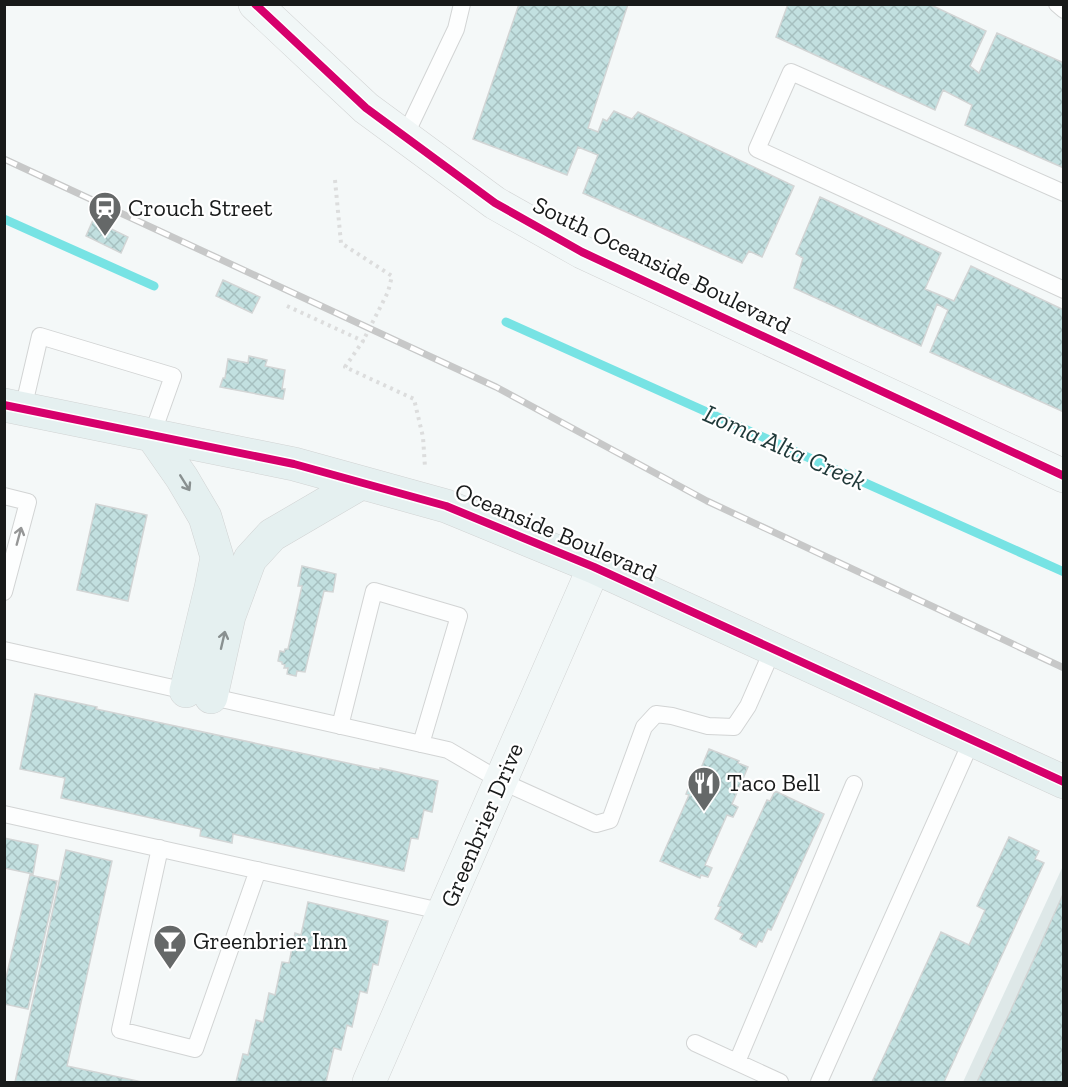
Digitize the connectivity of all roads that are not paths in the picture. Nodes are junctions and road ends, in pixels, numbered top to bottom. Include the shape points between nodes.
1 (255, 4) edge
2 (462, 4) edge
3 (1057, 4) edge
4 (1064, 10) edge
5 (404, 138) junction
6 (1064, 193) edge
7 (1064, 290) edge
8 (14, 407) edge
9 (152, 435) junction
10 (1064, 476) edge
11 (361, 483) junction
12 (4, 496) edge
13 (594, 567) junction
14 (4, 592) edge
15 (773, 649) junction
16 (4, 650) edge
17 (198, 694) junction
18 (340, 726) junction
19 (972, 740) junction
20 (421, 744) junction
21 (501, 781) junction
22 (1064, 782) edge
23 (854, 784) dead end
24 (4, 814) edge
25 (160, 848) junction
26 (258, 870) junction
27 (445, 912) junction
28 (695, 1043) dead end
29 (737, 1062) junction
30 (369, 1083) edge
31 (780, 1083) edge
32 (819, 1083) edge

1 - 5 street, South Oceanside Boulevard via 366,108
2 - 5 lane via 456,29
3 - 4 lane
5 - 10 street, South Oceanside Boulevard via 495,203 582,252
6 - 7 lane via 791,72 757,149
8 - 9 main road, Oceanside Boulevard
8 - 9 lane via 40,336 173,376
9 - 11 main road, Oceanside Boulevard via 294,464
9 -> 17 main road via 206,517 217,556
11 - 13 main road, Oceanside Boulevard via 446,506
17 -> 11 main road via 250,559 272,535
14 -> 12 lane via 28,502
13 - 15 main road, Oceanside Boulevard
13 - 21 street, Greenbrier Drive
15 - 19 main road, Oceanside Boulevard
15 - 21 lane via 748,706 734,727 708,726 656,714 644,727 610,820 596,824
16 - 17 lane
17 - 18 lane
18 - 20 lane
18 - 20 lane via 374,591 459,616
19 - 22 main road, Oceanside Boulevard
19 - 32 lane
20 - 21 lane via 448,750
21 - 27 street, Greenbrier Drive
23 - 29 lane
24 - 25 lane
25 - 26 lane
25 - 26 lane via 120,1030 195,1049
26 - 27 lane
27 - 30 street, Greenbrier Drive
28 - 29 lane
29 - 31 lane

